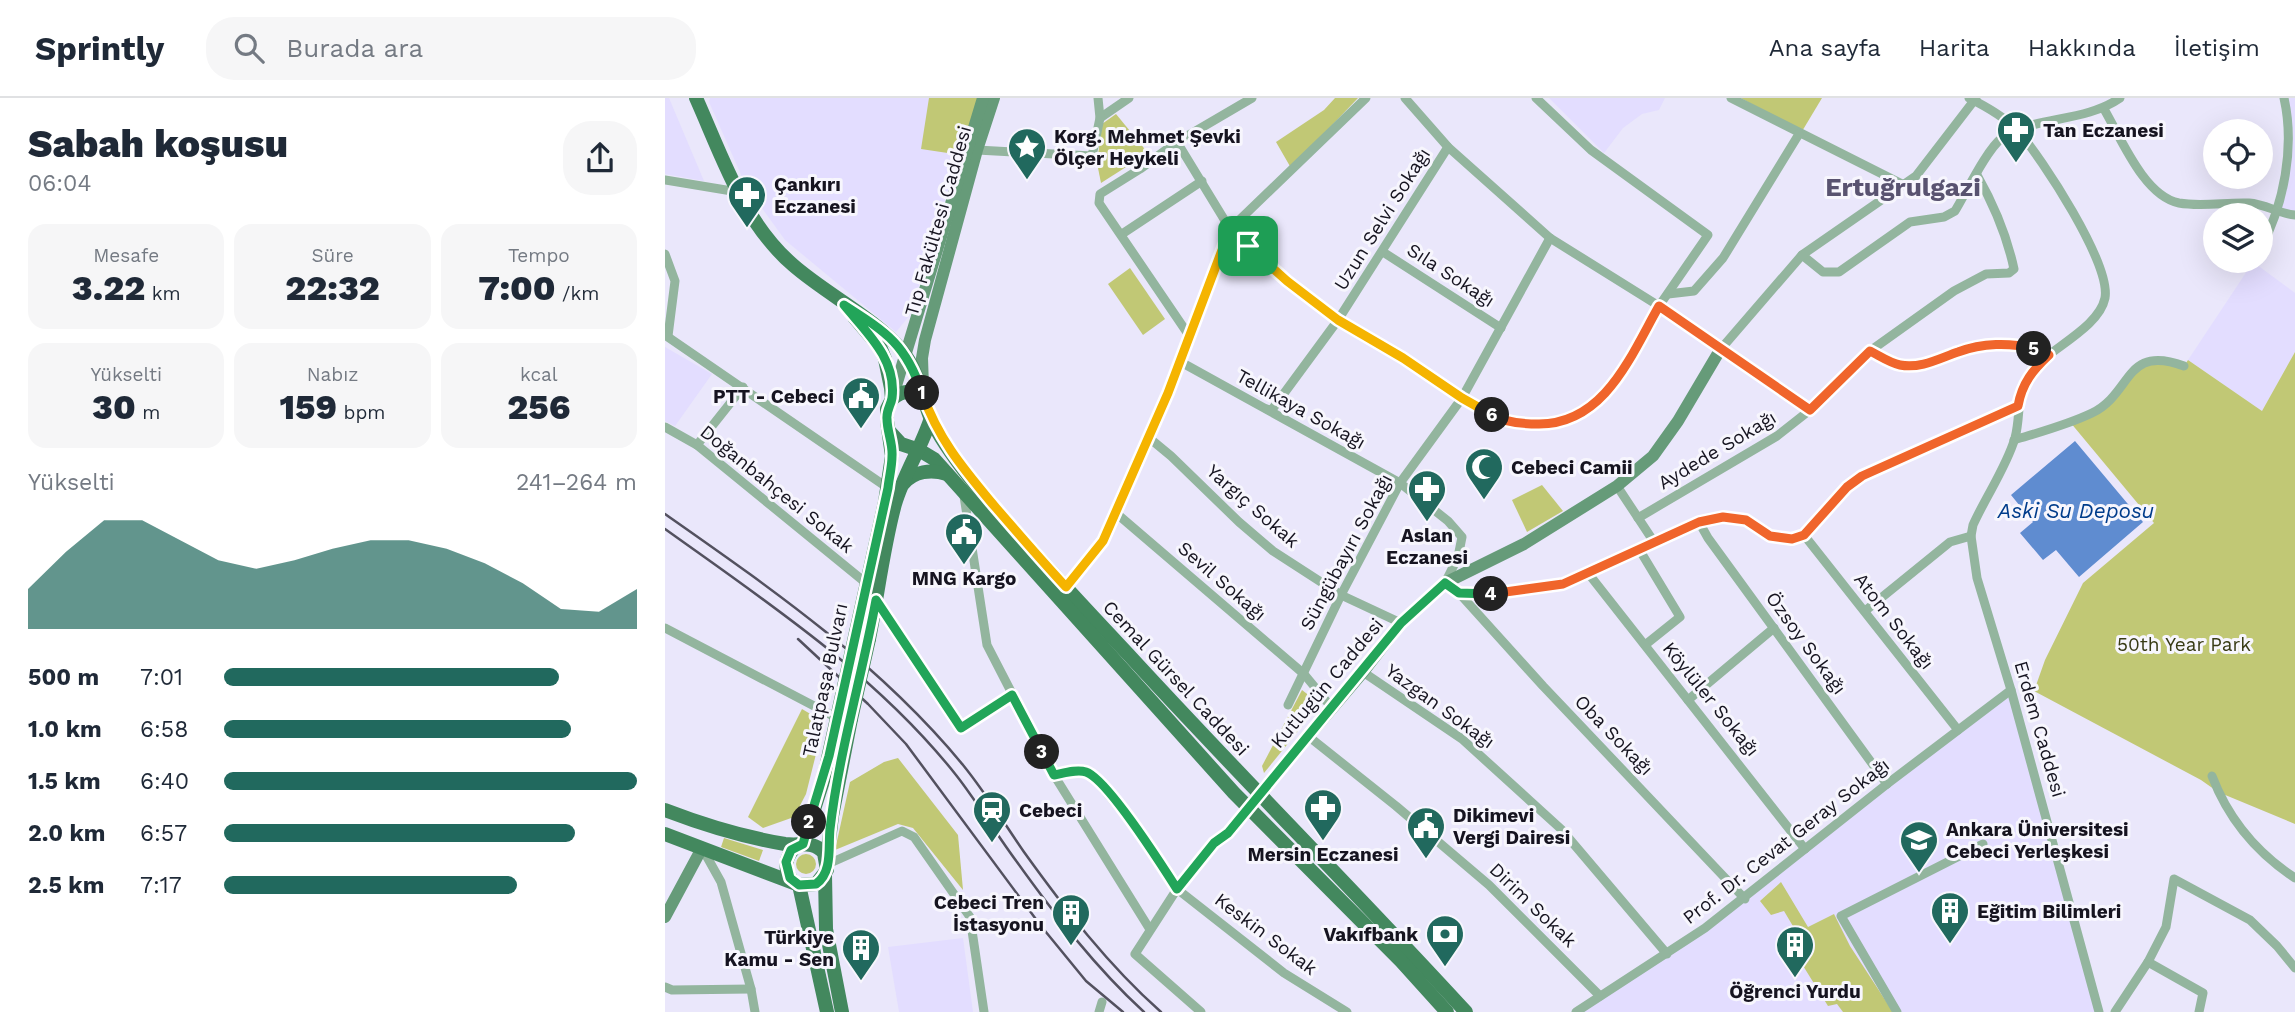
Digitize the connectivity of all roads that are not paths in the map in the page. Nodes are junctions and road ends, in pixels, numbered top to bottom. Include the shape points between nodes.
1 (696, 98) edge
2 (983, 98) edge
3 (994, 98) edge
4 (1098, 98) edge
5 (1129, 98) edge
6 (1252, 98) edge
7 (1366, 98) edge
8 (1405, 98) edge
9 (1536, 98) edge
10 (1731, 98) edge
11 (2120, 98) edge
12 (2284, 98) edge
13 (1973, 99) edge
14 (2104, 109) junction
15 (1100, 118) junction
16 (2017, 130) junction
17 (1798, 134) junction
18 (1177, 142) junction
19 (1448, 147) junction
20 (977, 150) junction
21 (1977, 175) junction
22 (665, 180) edge
23 (1202, 181) junction
24 (1902, 184) junction
25 (738, 192) junction
26 (2276, 210) junction
27 (2295, 215) edge
28 (2273, 218) edge
29 (1230, 229) junction
30 (1122, 234) junction
31 (1550, 238) junction
32 (1383, 252) junction
33 (665, 254) edge
34 (1802, 255) junction
35 (1668, 294) junction
36 (844, 305) junction
37 (1659, 306) junction
38 (1338, 320) junction
39 (1501, 328) junction
40 (1188, 334) junction
41 (666, 336) edge
42 (1720, 349) junction
43 (1870, 351) junction
44 (905, 355) junction
45 (2049, 355) junction
46 (1179, 361) junction
47 (2184, 366) dead end
48 (743, 387) junction
49 (924, 398) junction
50 (1462, 398) junction
51 (892, 399) junction
52 (2018, 406) junction
53 (1810, 410) junction
54 (1271, 411) junction
55 (931, 418) junction
56 (665, 427) edge
57 (888, 431) junction
58 (1149, 437) junction
59 (2014, 440) junction
60 (697, 445) junction
61 (919, 450) junction
62 (947, 474) junction
63 (1400, 483) junction
64 (1617, 486) junction
65 (895, 487) junction
66 (964, 493) junction
67 (1116, 513) junction
68 (1638, 517) junction
69 (1699, 522) junction
70 (1804, 535) junction
71 (1971, 536) junction
72 (1654, 542) junction
73 (1639, 549) junction
74 (1588, 573) junction
75 (866, 583) junction
76 (1445, 583) junction
77 (1066, 587) junction
78 (1459, 593) junction
79 (1341, 596) junction
80 (876, 600) junction
81 (1865, 611) junction
82 (1401, 623) junction
83 (665, 628) edge
84 (1774, 628) junction
85 (862, 635) junction
86 (1645, 645) junction
87 (1363, 672) junction
88 (1304, 674) junction
89 (2011, 690) junction
90 (1012, 695) junction
91 (1688, 700) junction
92 (1288, 705) dead end
93 (1332, 708) junction
94 (844, 719) junction
95 (1958, 730) junction
96 (1308, 736) junction
97 (1054, 775) junction
98 (2212, 776) dead end
99 (1887, 784) junction
100 (1259, 794) junction
101 (1248, 807) junction
102 (665, 810) edge
103 (665, 834) edge
104 (800, 845) junction
105 (1983, 845) dead end
106 (702, 848) junction
107 (1805, 849) junction
108 (827, 866) junction
109 (2295, 878) edge
110 (797, 883) junction
111 (1177, 889) junction
112 (1745, 898) junction
113 (665, 917) edge
114 (1150, 928) junction
115 (1667, 954) junction
116 (2148, 962) junction
117 (2295, 968) edge
118 (665, 987) edge
119 (751, 989) junction
120 (1600, 996) junction
121 (1102, 1002) dead end
122 (755, 1012) edge
123 (827, 1012) edge
124 (842, 1012) edge
125 (984, 1012) edge
126 (1099, 1012) edge
127 (1201, 1012) edge
128 (1347, 1012) edge
129 (1447, 1012) edge
130 (1466, 1012) edge
131 (1576, 1012) edge
132 (1897, 1012) edge
133 (2099, 1012) edge
134 (2115, 1012) edge
135 (2199, 1012) edge

1 - 25 main road
2 - 44 main road, Tıp Fakültesi Caddesi
3 - 20 main road, Tıp Fakültesi Caddesi
4 - 15 street
5 - 15 street
6 - 18 street
7 - 29 street
8 - 19 street
9 - 35 street via 1591,150 1708,235
10 - 17 street
11 - 14 street
12 - 26 street via 2289,147
13 - 16 street
13 - 24 street via 1916,176
14 - 16 street
14 - 26 street via 2152,189 2165,198 2192,204 2250,203
15 - 20 street via 1092,156
16 - 21 street via 2000,139
16 - 45 street via 2055,184 2093,250 2104,280 2099,311
17 - 24 street
17 - 35 street via 1723,258 1694,291
18 - 23 street
18 - 30 street via 1100,194 1099,203
19 - 31 street
19 - 32 street, Uzun Selvi Sokağı
20 - 49 main road, Tıp Fakültesi Caddesi via 925,340
21 - 34 street via 1955,211 1910,222 1839,272 1823,272
21 - 43 street, Aydede Sokağı via 2008,242 2014,269 1986,274 1954,291
22 - 25 street
23 - 29 street
23 - 30 street
24 - 34 street
25 - 36 main road via 790,263
26 - 27 street
26 - 28 street
29 - 38 street
29 - 40 street
30 - 40 street
31 - 37 street
31 - 39 street, Süngübayırı Sokağı
32 - 38 street, Uzun Selvi Sokağı
32 - 39 street, Sıla Sokağı
33 - 41 street via 675,281
34 - 42 street
35 - 37 street
36 - 44 main road via 891,337
36 - 51 main road, Talatpaşa Bulvarı via 881,349
37 - 42 street
37 - 50 street via 1615,382 1588,410 1569,421 1526,424 1500,419
38 - 50 street
38 - 54 street, Uzun Selvi Sokağı
39 - 50 street, Süngübayırı Sokağı
40 - 46 street
41 - 48 street
42 - 53 street
42 - 64 main road, Kutlugün Caddesi via 1653,456
43 - 45 street via 1893,363 1913,366 1993,344
43 - 53 street, Aydede Sokağı
44 - 49 main road
44 - 51 main road, Tıp Fakültesi Caddesi
45 - 52 street via 2025,382
46 - 54 street, Tellikaya Sokağı
46 - 58 street
47 - 59 street via 2165,359 2139,365 2093,412
48 - 60 street
48 - 65 street
49 - 51 main road via 910,391
49 - 55 main road
50 - 63 street, Süngübayırı Sokağı
51 - 57 main road, Talatpaşa Bulvarı via 887,409
52 - 59 street
52 - 70 street via 1862,476
53 - 68 street, Aydede Sokağı via 1777,436
54 - 63 street, Tellikaya Sokağı
55 - 61 main road
55 - 77 main road, Cemal Gürsel Caddesi via 967,474
56 - 60 street, Doğanbahçesi Sokak
57 - 61 main road via 901,444
57 - 65 main road, Talatpaşa Bulvarı
58 - 67 street
58 - 79 street, Yargıç Sokak via 1273,551
59 - 71 street
60 - 75 street, Doğanbahçesi Sokak
61 - 62 main road, Cemal Gürsel Caddesi
61 - 65 main road, Talatpaşa Bulvarı
62 - 65 main road via 913,475
62 - 66 main road, Cemal Gürsel Caddesi
63 - 76 street, Tellikaya Sokağı via 1462,537
63 - 79 street, Süngübayırı Sokağı
64 - 68 street
64 - 76 main road, Kutlugün Caddesi via 1524,544
65 - 75 main road, Talatpaşa Bulvarı
65 - 80 main road, Talatpaşa Bulvarı
66 - 90 street via 987,645
66 - 101 main road, Cemal Gürsel Caddesi
67 - 77 street via 1103,541
67 - 88 street, Sevil Sokağı
68 - 72 street
69 - 70 street via 1723,517 1746,520 1770,536 1792,539
69 - 72 street
69 - 84 street, Özsoy Sokağı
70 - 81 street, Atom Sokağı
71 - 81 street via 1950,542
71 - 89 street, Erdem Caddesi via 1977,578
72 - 73 street
73 - 74 street
73 - 86 street via 1679,617
74 - 78 street via 1563,584 1481,595
74 - 86 street, Köylüler Sokağı
75 - 85 main road, Talatpaşa Bulvarı
76 - 78 street, Oba Sokağı
76 - 82 main road, Kutlugün Caddesi
77 - 100 main road, Cemal Gürsel Caddesi
78 - 112 street, Oba Sokağı
79 - 82 street, Yargıç Sokak
79 - 88 street, Süngübayırı Sokağı
80 - 85 main road, Talatpaşa Bulvarı
80 - 90 street via 961,728
81 - 95 street, Atom Sokağı
82 - 87 main road, Kutlugün Caddesi
83 - 94 street
84 - 91 street
84 - 99 street, Özsoy Sokağı
85 - 94 main road, Talatpaşa Bulvarı, bridge
86 - 91 street, Köylüler Sokağı
87 - 93 main road, Kutlugün Caddesi
87 - 115 street, Yazgan Sokağı via 1462,739 1560,828
88 - 92 street, Süngübayırı Sokağı
88 - 93 street, Sevil Sokağı
89 - 95 street, Prof. Dr. Cevat Geray Sokağı
89 - 133 street, Erdem Caddesi
90 - 97 street
91 - 107 street, Köylüler Sokağı
93 - 96 main road, Kutlugün Caddesi
94 - 104 main road, Talatpaşa Bulvarı
94 - 108 main road, Talatpaşa Bulvarı
95 - 99 street, Prof. Dr. Cevat Geray Sokağı
96 - 100 main road, Kutlugün Caddesi
96 - 120 street, Dirim Sokak via 1489,885
97 - 111 street, Keskin Sokak via 1083,771 1099,781 1147,841
97 - 114 street
98 - 109 street via 2237,824
99 - 107 street, Prof. Dr. Cevat Geray Sokağı
100 - 101 main road, Kutlugün Caddesi
100 - 130 main road, Cemal Gürsel Caddesi
101 - 111 street
101 - 129 main road, Cemal Gürsel Caddesi
102 - 104 main road via 747,837
103 - 106 main road
104 - 108 main road via 815,845
104 - 110 main road, Talatpaşa Bulvarı via 791,850 786,862 788,875
105 - 132 street via 1841,916
106 - 110 main road
106 - 113 main road
106 - 119 street via 721,882
107 - 112 street, Prof. Dr. Cevat Geray Sokağı
108 - 110 main road via 816,884
108 - 124 main road, Talatpaşa Bulvarı via 826,929
108 - 125 street via 902,831 914,837 970,917
110 - 123 main road, Talatpaşa Bulvarı
111 - 114 street
111 - 128 street, Keskin Sokak via 1285,973
112 - 115 street, Prof. Dr. Cevat Geray Sokağı
114 - 127 street via 1135,954
115 - 120 street, Prof. Dr. Cevat Geray Sokağı
116 - 117 street via 2166,927 2174,879 2250,920
116 - 134 street
116 - 135 street via 2203,993
118 - 119 street
119 - 122 street
120 - 131 street, Prof. Dr. Cevat Geray Sokağı
121 - 126 street

